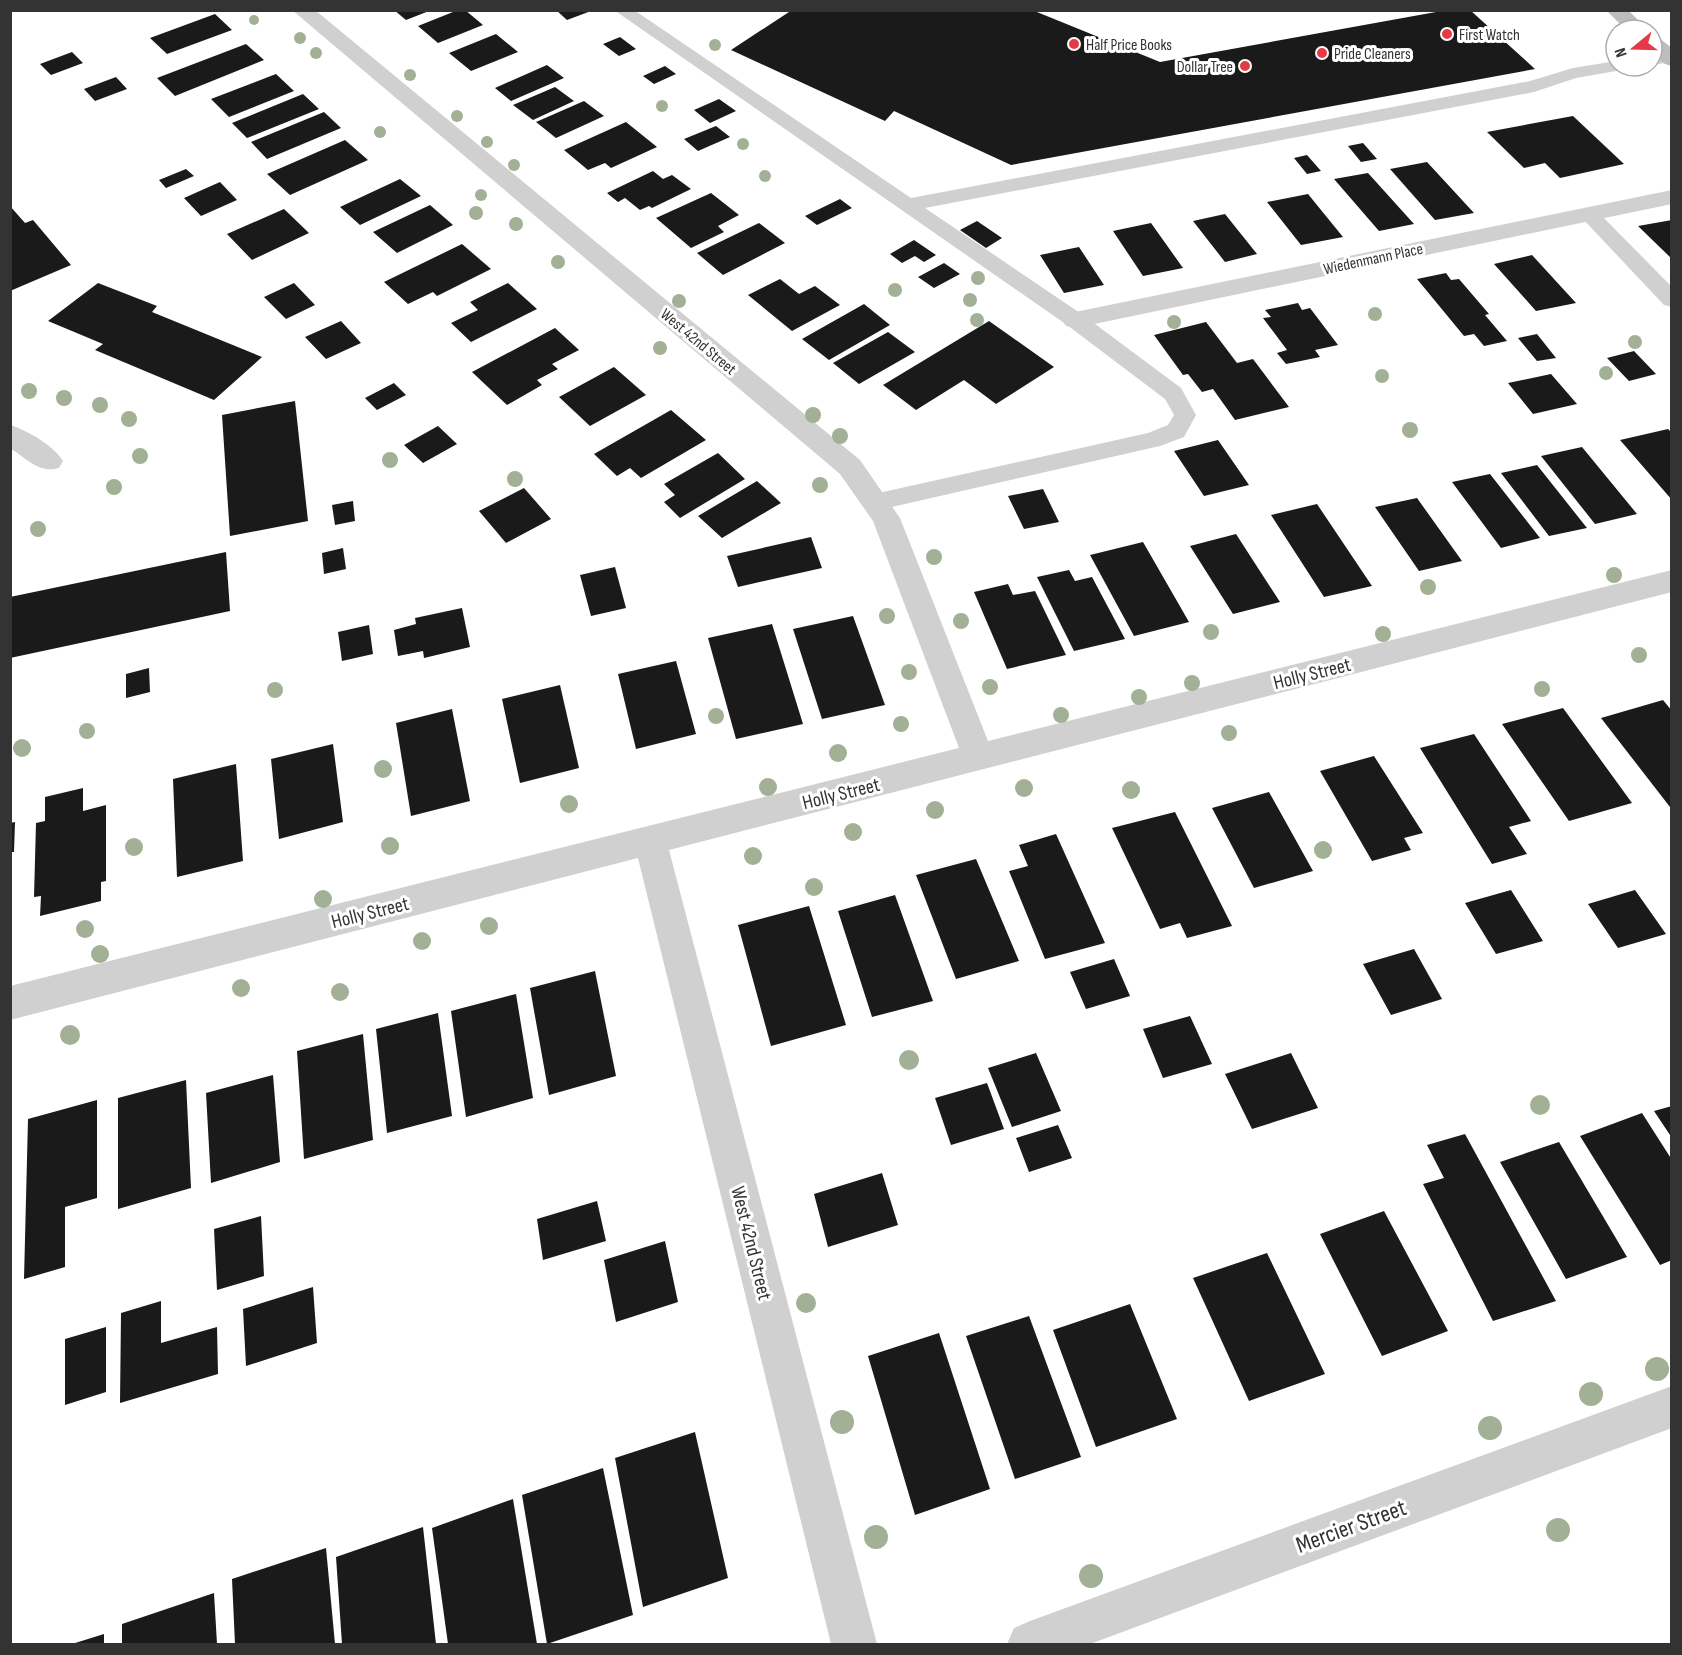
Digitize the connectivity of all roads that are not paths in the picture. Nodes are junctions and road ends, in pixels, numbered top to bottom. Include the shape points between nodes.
1 (302, 10) edge
2 (622, 10) edge
3 (1604, 68) edge
4 (1671, 197) edge
5 (907, 206) junction
6 (1589, 214) junction
7 (1671, 300) edge
8 (1076, 320) junction
9 (10, 434) edge
10 (49, 461) dead end
11 (874, 502) junction
12 (1671, 581) edge
13 (979, 758) junction
14 (650, 842) junction
15 (10, 1003) edge
16 (1671, 1407) edge
17 (854, 1644) edge
18 (1030, 1644) edge

1 - 11 street, West 42nd Street via 850,467
2 - 5 lane
3 - 5 lane via 1534,86
4 - 6 street, Wiedenmann Place
5 - 8 lane
6 - 7 lane
6 - 8 street, Wiedenmann Place
8 - 11 lane via 1173,394 1185,415 1176,432
9 - 10 street
11 - 13 street, West 42nd Street via 886,518
12 - 13 street, Holly Street
13 - 14 street, Holly Street
14 - 15 street, Holly Street
14 - 17 street, West 42nd Street
16 - 18 street, Mercier Street

